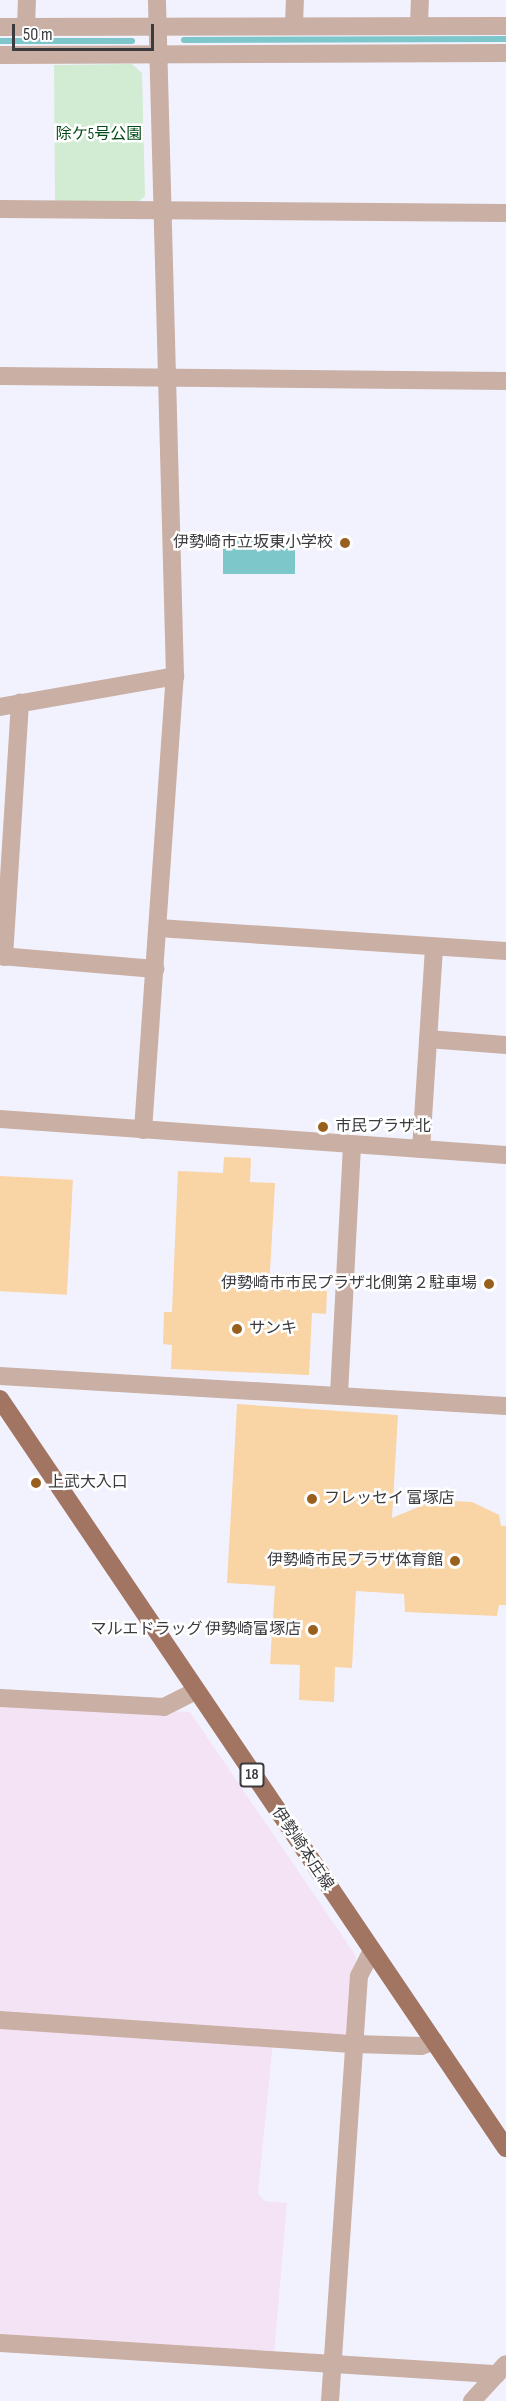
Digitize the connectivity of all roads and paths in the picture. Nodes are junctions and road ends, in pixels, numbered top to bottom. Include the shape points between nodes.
1 (27, 0) edge
2 (157, 0) edge
3 (295, 0) edge
4 (420, 0) edge
5 (294, 25) junction
6 (418, 25) junction
7 (156, 26) junction
8 (506, 26) edge
9 (0, 27) edge
10 (26, 27) junction
11 (506, 53) edge
12 (0, 55) edge
13 (157, 55) junction
14 (0, 209) edge
15 (161, 210) junction
16 (506, 213) edge
17 (0, 376) edge
18 (166, 377) junction
19 (506, 381) edge
20 (174, 676) junction
21 (21, 703) junction
22 (0, 707) edge
23 (6, 838) edge
24 (158, 928) junction
25 (434, 946) junction
26 (506, 951) edge
27 (2, 957) edge
28 (155, 969) junction
29 (428, 1039) junction
30 (506, 1045) edge
31 (0, 1119) edge
32 (143, 1130) junction
33 (352, 1145) junction
34 (421, 1149) junction
35 (506, 1155) edge
36 (0, 1376) edge
37 (339, 1394) junction
38 (0, 1399) edge
39 (506, 1406) edge
40 (196, 1691) junction
41 (0, 1698) edge
42 (371, 1952) junction
43 (0, 2020) edge
44 (434, 2041) junction
45 (355, 2044) junction
46 (506, 2148) edge
47 (0, 2343) edge
48 (333, 2365) junction
49 (501, 2369) edge
50 (330, 2401) edge
51 (472, 2401) edge

1 - 10 street
2 - 7 street
3 - 5 street
4 - 6 street
5 - 6 street
5 - 7 street
6 - 8 street
7 - 10 street
7 - 13 street
9 - 10 street
11 - 13 street
12 - 13 street
13 - 15 street
14 - 15 street
15 - 16 street
15 - 18 street
17 - 18 street
18 - 19 street
18 - 20 street
20 - 21 street
20 - 24 street
21 - 22 street
21 - 23 street
23 - 27 street
24 - 25 street
24 - 28 street
25 - 26 street
25 - 29 street
27 - 28 street
28 - 32 street
29 - 30 street
29 - 34 street
31 - 32 street
32 - 33 street
33 - 34 street
33 - 37 street
34 - 35 street
36 - 37 street
37 - 39 street
38 - 40 main road, 伊勢崎本庄線 / 18
40 - 41 street via 164,1707
40 - 42 main road, 伊勢崎本庄線 / 18
42 - 44 main road, 伊勢崎本庄線 / 18
42 - 45 street via 359,1976
43 - 45 street
44 - 45 street via 421,2046
44 - 46 main road, 伊勢崎本庄線 / 18
45 - 48 street
47 - 48 street
48 - 49 street
48 - 50 street
49 - 51 street

